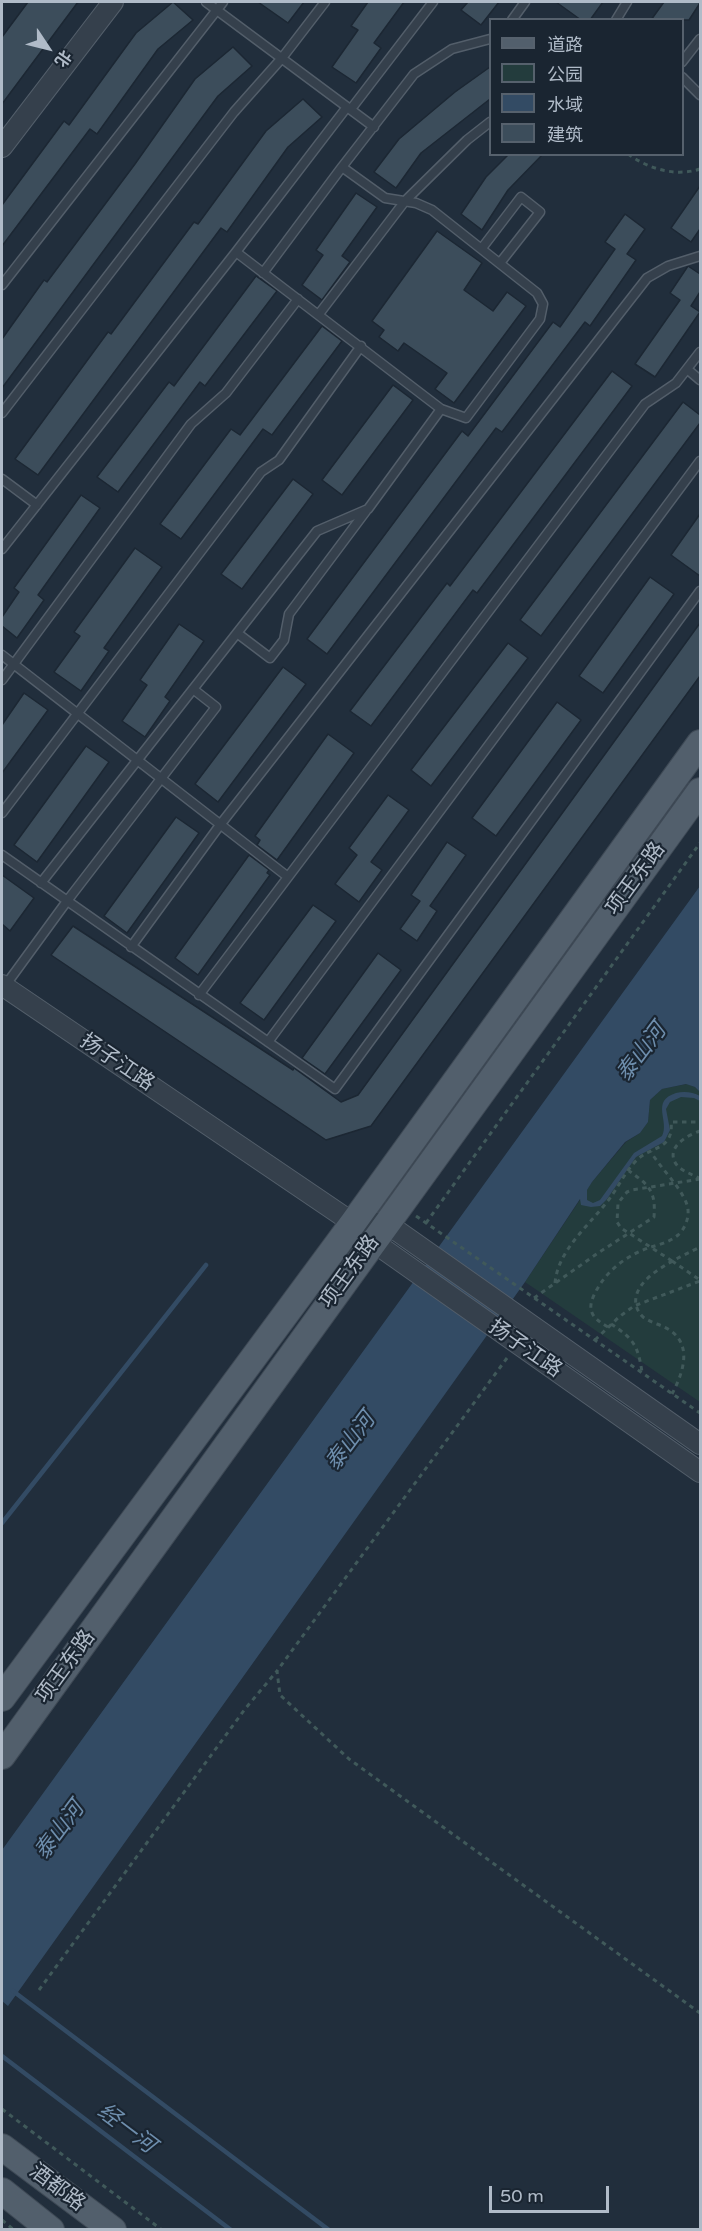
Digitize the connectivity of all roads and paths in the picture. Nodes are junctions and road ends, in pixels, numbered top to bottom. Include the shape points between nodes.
1 (112, 2) edge
2 (206, 2) edge
3 (223, 2) edge
4 (325, 2) edge
5 (432, 2) edge
6 (525, 2) edge
7 (627, 2) edge
8 (216, 9) junction
9 (513, 18) edge
10 (617, 18) edge
11 (489, 39) edge
12 (700, 39) edge
13 (282, 58) junction
14 (684, 59) edge
15 (684, 79) edge
16 (700, 95) edge
17 (349, 108) junction
18 (489, 123) edge
19 (374, 126) junction
20 (2, 147) edge
21 (632, 156) edge
22 (342, 167) junction
23 (700, 168) edge
24 (405, 201) junction
25 (482, 248) junction
26 (236, 252) junction
27 (700, 256) edge
28 (500, 263) junction
29 (263, 273) junction
30 (2, 285) edge
31 (298, 299) junction
32 (318, 314) junction
33 (361, 346) junction
34 (700, 352) edge
35 (687, 369) junction
36 (700, 380) edge
37 (441, 409) junction
38 (2, 414) edge
39 (700, 461) edge
40 (2, 479) edge
41 (37, 505) junction
42 (368, 509) junction
43 (2, 549) edge
44 (700, 591) edge
45 (237, 633) junction
46 (2, 655) edge
47 (14, 664) junction
48 (2, 680) edge
49 (193, 689) junction
50 (77, 713) junction
51 (700, 743) edge
52 (137, 760) junction
53 (161, 779) junction
54 (700, 790) edge
55 (2, 813) edge
56 (220, 825) junction
57 (700, 843) edge
58 (2, 855) edge
59 (288, 877) junction
60 (41, 883) junction
61 (67, 901) junction
62 (131, 947) junction
63 (3, 986) edge
64 (199, 995) junction
65 (268, 1042) junction
66 (700, 1122) edge
67 (700, 1131) edge
68 (651, 1152) junction
69 (629, 1171) junction
70 (700, 1179) edge
71 (353, 1223) junction
72 (426, 1223) dead end
73 (439, 1231) dead end
74 (379, 1232) junction
75 (700, 1247) edge
76 (672, 1261) junction
77 (700, 1281) edge
78 (555, 1283) junction
79 (534, 1298) junction
80 (636, 1305) junction
81 (610, 1326) junction
82 (595, 1340) junction
83 (518, 1343) junction
84 (642, 1372) junction
85 (672, 1394) junction
86 (700, 1413) edge
87 (700, 1444) edge
88 (700, 1472) edge
89 (277, 1671) junction
90 (2, 1698) edge
91 (2, 1756) edge
92 (39, 1990) dead end
93 (700, 2013) edge
94 (2, 2109) edge
95 (2, 2146) edge
96 (2, 2191) edge
97 (2, 2220) edge
98 (14, 2229) edge
99 (51, 2229) edge
100 (113, 2229) edge
101 (162, 2229) edge

1 - 20 street
2 - 8 lane
3 - 8 lane
4 - 13 lane
5 - 17 lane
6 - 9 lane
7 - 10 lane
8 - 13 lane
8 - 30 lane
11 - 19 lane via 452,49 414,74
12 - 14 lane
13 - 17 lane
13 - 38 lane via 234,112
15 - 16 lane
17 - 19 lane
17 - 26 lane
18 - 24 lane
19 - 22 lane
21 - 23 path via 653,168 674,172
22 - 24 lane via 385,198
22 - 29 lane
24 - 25 lane via 432,210
24 - 32 lane
25 - 28 lane
25 - 28 lane via 521,197 540,212
26 - 29 lane
26 - 41 lane
27 - 56 lane via 668,266 647,278
28 - 37 lane via 537,293 543,304 540,319 466,418
29 - 31 lane
31 - 32 lane
31 - 47 lane via 226,393 190,424
32 - 33 lane
33 - 37 lane
33 - 50 lane via 279,460 261,472
34 - 35 lane
35 - 36 lane
35 - 59 lane via 676,383 645,404
37 - 42 lane
39 - 65 lane
40 - 41 lane
41 - 43 lane
42 - 45 lane via 317,531
42 - 45 lane via 289,614 284,640 270,658
44 - 65 lane via 335,1089
45 - 49 lane
46 - 47 lane
47 - 48 lane
47 - 50 lane
49 - 52 lane
49 - 53 lane via 216,707
50 - 52 lane
50 - 55 lane
51 - 71 main road, 项王东路
52 - 53 lane
52 - 60 lane
53 - 56 lane
53 - 61 lane
54 - 74 main road, 项王东路
56 - 59 lane
56 - 62 lane
57 - 72 path
58 - 60 lane
59 - 64 lane
60 - 61 lane
61 - 62 lane
61 - 63 lane
62 - 64 lane
63 - 71 street, 扬子江路
64 - 65 lane
66 - 68 path via 671,1122 668,1138
67 - 70 path via 684,1138 673,1155 675,1163
68 - 69 path via 637,1159
68 - 81 path via 684,1199 687,1218 677,1235 623,1261 600,1282 591,1312 595,1320
69 - 78 path via 563,1257
69 - 78 path via 652,1190 654,1217
70 - 76 path, bridge via 632,1190 618,1203 621,1228
71 - 74 street, 扬子江路
71 - 90 main road, 项王东路
73 - 79 path
74 - 83 street, 扬子江路 via 414,1270
74 - 87 street, 扬子江路 via 426,1251
74 - 91 main road, 项王东路
75 - 76 path
76 - 77 path
76 - 80 path via 637,1291
77 - 80 path
78 - 79 path
79 - 82 path
80 - 81 path
80 - 85 path via 643,1317 671,1331 682,1343 683,1370
81 - 82 path
81 - 84 path via 632,1340
82 - 84 path
83 - 88 street, 扬子江路
83 - 89 path
84 - 85 path
85 - 86 path
89 - 92 path
89 - 93 path via 280,1695 349,1759
94 - 101 path
95 - 100 main road, 酒都路
96 - 99 main road, 酒都路
97 - 98 path

